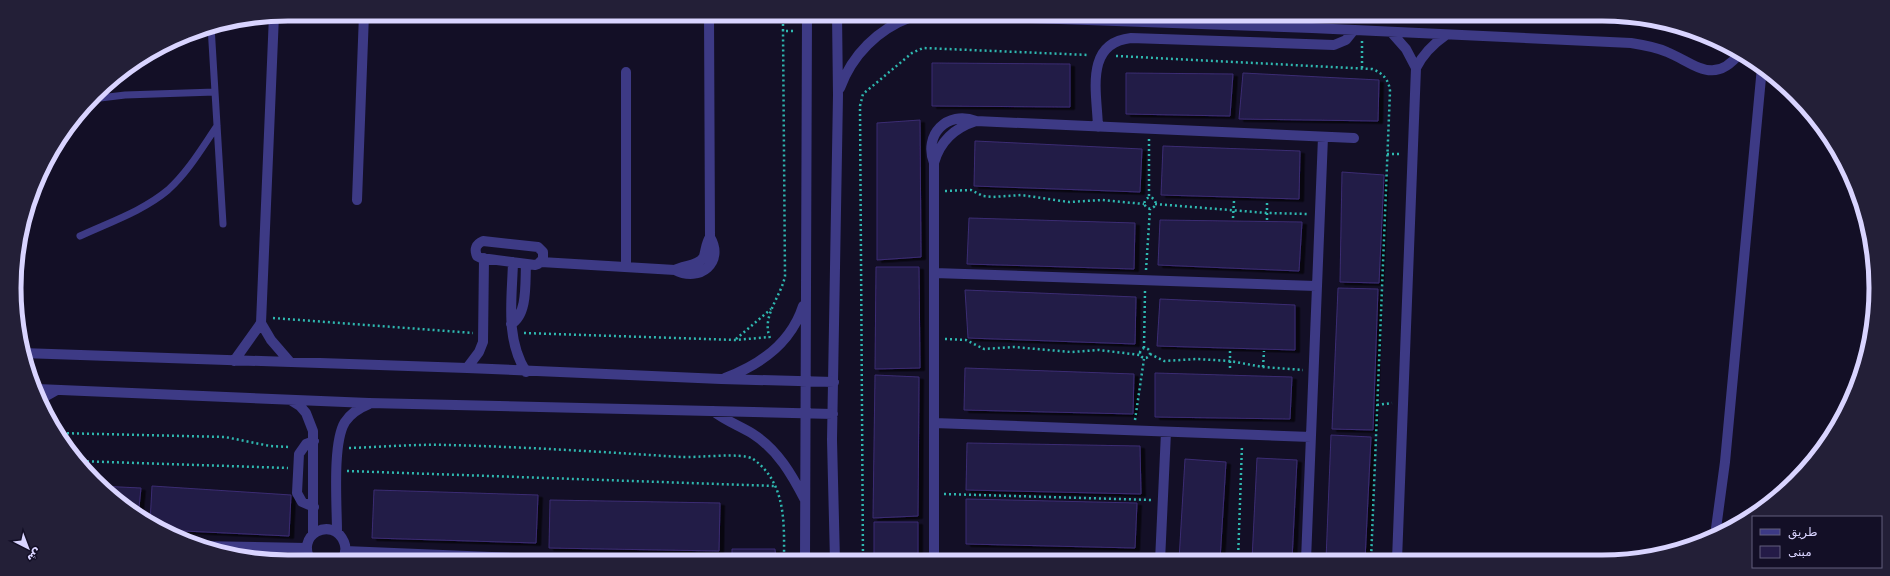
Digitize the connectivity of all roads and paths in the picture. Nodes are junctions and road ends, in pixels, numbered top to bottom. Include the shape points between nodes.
1 (364, 21) edge
2 (709, 21) edge
3 (784, 21) edge
4 (806, 21) edge
5 (837, 21) edge
6 (901, 21) edge
7 (1109, 21) edge
8 (274, 22) edge
9 (1358, 30) junction
10 (783, 31) junction
11 (806, 31) junction
12 (211, 32) edge
13 (1391, 32) junction
14 (1446, 35) junction
15 (1101, 55) junction
16 (1736, 57) edge
17 (1362, 68) junction
18 (1416, 68) junction
19 (626, 72) dead end
20 (1761, 74) edge
21 (215, 92) junction
22 (838, 95) junction
23 (100, 98) edge
24 (217, 126) junction
25 (1098, 126) junction
26 (1149, 129) junction
27 (1323, 137) junction
28 (1354, 138) dead end
29 (934, 191) junction
30 (1149, 198) junction
31 (357, 200) dead end
32 (1234, 201) dead end
33 (1267, 202) dead end
34 (1144, 204) junction
35 (1155, 204) junction
36 (1234, 210) junction
37 (1267, 213) junction
38 (1319, 214) junction
39 (1233, 218) dead end
40 (1267, 220) dead end
41 (223, 224) dead end
42 (80, 236) dead end
43 (484, 258) junction
44 (513, 262) junction
45 (541, 262) junction
46 (526, 264) junction
47 (626, 267) junction
48 (934, 273) junction
49 (1316, 286) junction
50 (806, 297) junction
51 (771, 308) junction
52 (262, 323) junction
53 (511, 324) junction
54 (934, 339) junction
55 (736, 340) dead end
56 (778, 348) junction
57 (1230, 351) dead end
58 (1264, 351) dead end
59 (29, 353) edge
60 (1150, 354) junction
61 (1140, 355) junction
62 (1144, 359) junction
63 (234, 361) junction
64 (1230, 361) junction
65 (290, 362) junction
66 (1263, 367) junction
67 (467, 368) junction
68 (1230, 369) dead end
69 (1313, 371) junction
70 (526, 372) junction
71 (721, 380) junction
72 (806, 382) junction
73 (834, 382) junction
74 (41, 389) edge
75 (56, 390) junction
76 (45, 397) edge
77 (292, 401) junction
78 (1403, 403) junction
79 (369, 404) junction
80 (1377, 404) junction
81 (713, 411) junction
82 (806, 413) junction
83 (833, 414) junction
84 (934, 423) junction
85 (1134, 430) junction
86 (1166, 432) junction
87 (64, 433) edge
88 (1242, 435) junction
89 (1311, 437) junction
90 (314, 441) junction
91 (302, 448) junction
92 (338, 449) junction
93 (85, 461) edge
94 (298, 468) junction
95 (337, 470) junction
96 (776, 486) junction
97 (934, 494) junction
98 (1164, 500) junction
99 (806, 502) junction
100 (314, 507) junction
101 (1716, 529) edge
102 (337, 532) junction
103 (313, 534) junction
104 (221, 546) edge
105 (306, 548) junction
106 (345, 551) junction
107 (308, 555) edge
108 (343, 555) edge
109 (433, 555) edge
110 (784, 555) edge
111 (805, 555) edge
112 (835, 555) edge
113 (864, 555) edge
114 (934, 555) edge
115 (1160, 555) edge
116 (1238, 555) edge
117 (1306, 555) edge
118 (1371, 555) edge
119 (1397, 555) edge

1 - 31 street
2 - 47 street via 710,237 702,259 695,264 675,270
3 - 10 path
4 - 11 street
5 - 22 street
6 - 22 street via 869,43 850,67
7 - 9 street
8 - 52 street
9 - 13 street
9 - 15 street via 1346,40 1334,45 1131,38 1116,41
9 - 17 path
10 - 11 path
10 - 51 path via 785,276
11 - 50 street
12 - 21 lane
13 - 14 street
13 - 18 street via 1406,49
14 - 16 street via 1632,43 1666,51 1697,68 1706,70 1726,66
14 - 18 street via 1432,46
15 - 17 path
15 - 25 street via 1096,73
15 - 113 path via 923,48 912,52 864,94 860,106
17 - 80 path via 1382,74 1388,82 1390,91
18 - 78 street
19 - 47 street
20 - 101 street via 1726,454
21 - 23 lane
21 - 24 lane
22 - 73 street
24 - 41 lane
24 - 42 lane via 181,176 159,196 139,209
25 - 26 street
25 - 29 street via 976,121 960,128 946,139 938,151 934,163
26 - 27 street
26 - 30 path
27 - 28 street
27 - 38 street
29 - 34 path via 971,190 982,196 993,197 1021,195 1069,202 1102,200
29 - 48 street
30 - 34 path
30 - 35 path via 1154,199
32 - 36 path
33 - 37 path
34 - 35 path via 1150,209
35 - 36 path
36 - 37 path
36 - 39 path
37 - 38 path
37 - 40 path
38 - 49 street
43 - 44 street
43 - 45 street via 477,256 476,252 477,245 483,241 538,247 544,255
43 - 67 street via 483,342
44 - 46 street
44 - 53 street
45 - 46 street via 535,265
45 - 47 street
46 - 53 street via 522,310 518,319
48 - 49 street
48 - 54 street
49 - 69 street
50 - 56 street via 798,319
50 - 72 street
51 - 55 path
51 - 56 path via 769,337
52 - 63 street
52 - 65 street via 274,344
53 - 70 street via 514,345
54 - 61 path via 966,340 984,349 1009,347 1071,352 1099,350
54 - 84 street
56 - 71 street via 751,366
57 - 64 path
58 - 66 path
59 - 63 street
60 - 61 path via 1144,348
60 - 62 path
60 - 64 path via 1164,361
61 - 62 path
62 - 85 path
63 - 65 street
64 - 66 path
64 - 68 path
65 - 67 street
66 - 69 path
67 - 70 street
69 - 89 street
70 - 71 street
71 - 72 street
72 - 73 street
72 - 82 street
73 - 83 street
74 - 75 street
75 - 76 street
75 - 77 street
77 - 79 street
77 - 90 street via 306,413 311,422
78 - 80 path
78 - 119 street
79 - 81 street
79 - 92 street via 351,414 345,422 340,432
80 - 118 path
81 - 82 street
81 - 99 street via 762,440 772,449 787,467
82 - 83 street
82 - 99 street
83 - 112 street
84 - 85 street
84 - 97 street
85 - 86 street
86 - 88 street
86 - 98 street
87 - 91 path via 225,437 270,446
88 - 89 street
88 - 116 path
89 - 117 street
90 - 91 street
90 - 100 street
91 - 94 street
92 - 95 street
92 - 96 path via 447,444 697,458 743,455 761,466
93 - 94 path
94 - 100 street via 299,498
95 - 96 path
95 - 102 street
96 - 110 path via 784,514
97 - 98 path
97 - 114 street
98 - 115 street
99 - 111 street
100 - 103 street
102 - 103 street via 329,529
102 - 106 street via 345,544
103 - 105 street
104 - 105 street
105 - 107 street
106 - 108 street
106 - 109 street

